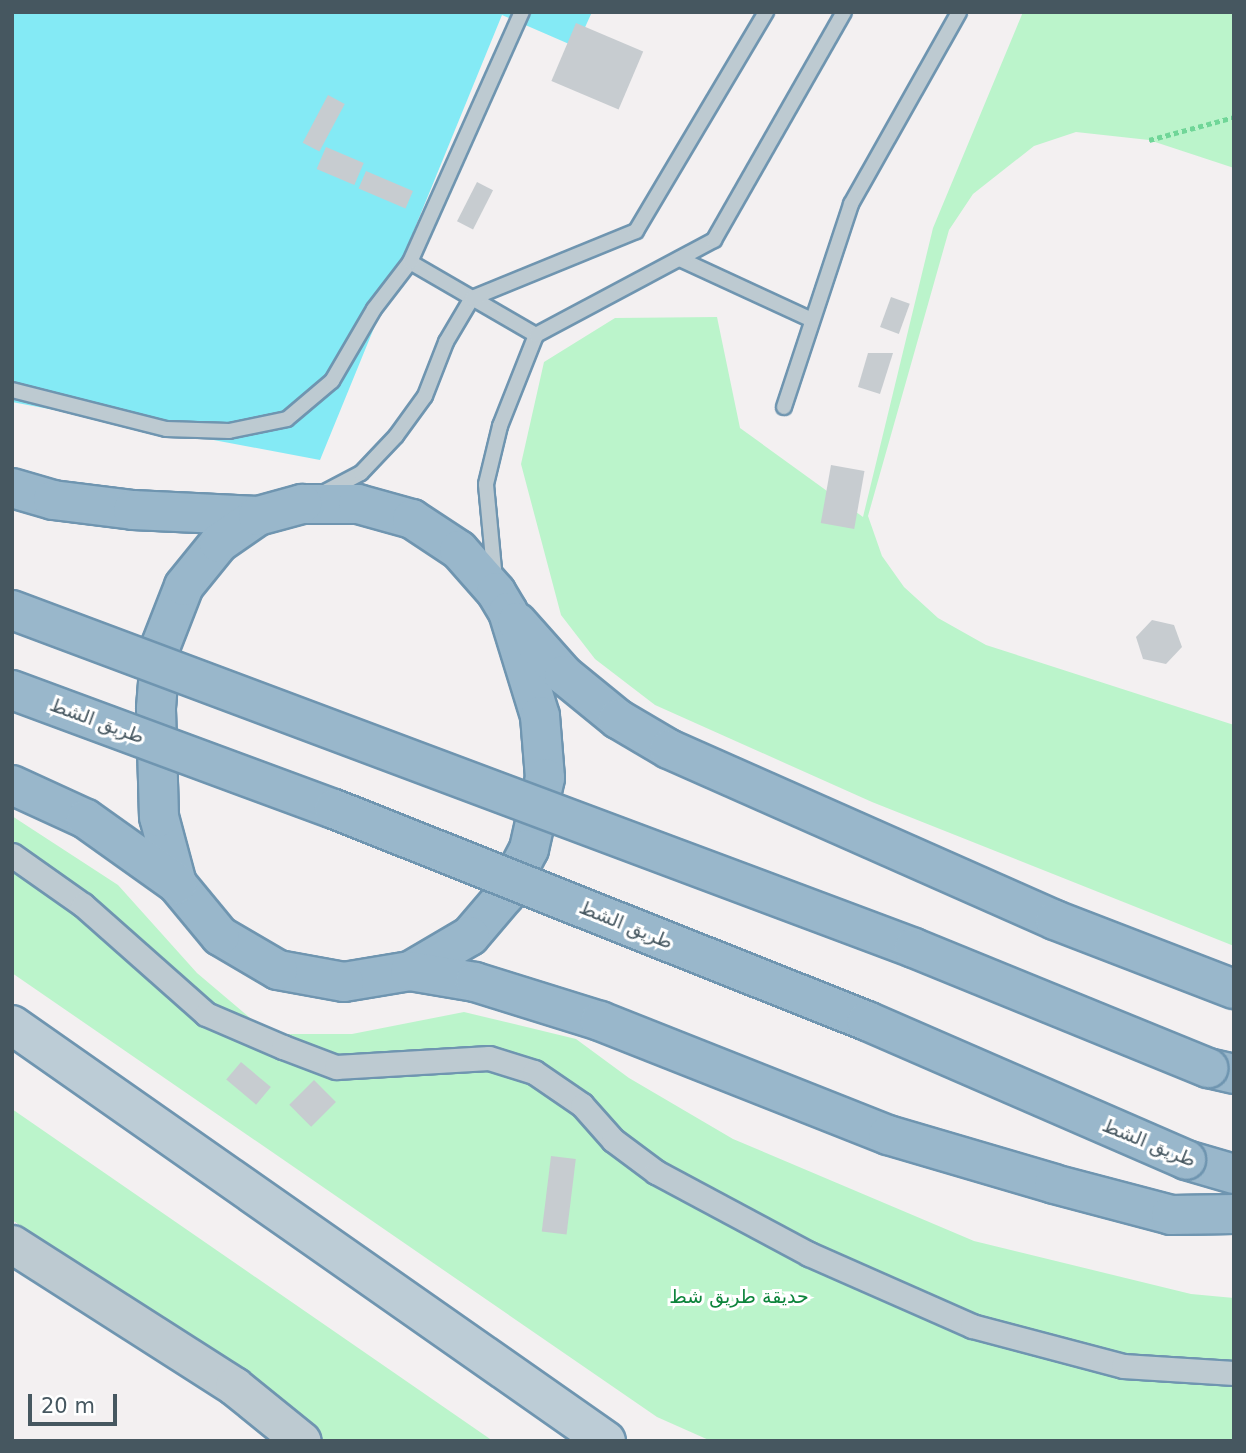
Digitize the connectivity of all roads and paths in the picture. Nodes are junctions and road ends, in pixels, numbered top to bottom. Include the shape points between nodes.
1 (522, 12) edge
2 (766, 12) edge
3 (845, 12) edge
4 (959, 12) edge
5 (1234, 117) edge
6 (1149, 140) dead end
7 (680, 259) junction
8 (410, 262) junction
9 (472, 298) junction
10 (812, 320) junction
11 (536, 335) junction
12 (12, 390) edge
13 (784, 407) dead end
14 (12, 488) edge
15 (302, 504) junction
16 (258, 516) junction
17 (502, 602) junction
18 (12, 610) edge
19 (12, 690) edge
20 (12, 785) edge
21 (12, 855) edge
22 (177, 884) junction
23 (410, 971) junction
24 (1234, 989) edge
25 (12, 1025) edge
26 (1221, 1071) edge
27 (1234, 1174) edge
28 (1234, 1214) edge
29 (12, 1244) edge
30 (1234, 1373) edge
31 (302, 1441) edge
32 (606, 1441) edge

1 - 8 lane
2 - 9 lane via 636,232
3 - 7 lane via 714,240
4 - 10 lane via 850,204
5 - 6 path
7 - 10 lane
7 - 11 lane
8 - 9 lane
8 - 12 lane via 374,309 332,382 287,419 229,431 166,429
9 - 11 lane
9 - 15 lane via 446,342 425,396 396,436 361,473
10 - 13 lane
11 - 17 lane via 500,426 486,484
14 - 16 highway via 53,500 133,510
15 - 16 highway
15 - 17 highway via 358,503 412,519 459,550
16 - 22 highway via 219,544 184,586 160,645 156,708 159,817
17 - 23 highway via 540,716 545,778 529,849 505,895 470,936
17 - 24 highway via 564,675 618,719 669,749 1055,920
18 - 26 highway, bridge via 914,948
19 - 27 highway, طريق الشط, bridge via 334,809 867,1021 1186,1160
20 - 22 highway via 86,819
21 - 30 street via 83,905 206,1014 283,1047 335,1067 478,1058 534,1072 582,1105 613,1140 656,1172 809,1254 972,1326 1123,1366
22 - 23 highway via 220,936 278,970 344,982
23 - 28 highway via 475,982 600,1021 875,1130 1003,1169 1171,1215
25 - 32 main road
29 - 31 street via 234,1386

